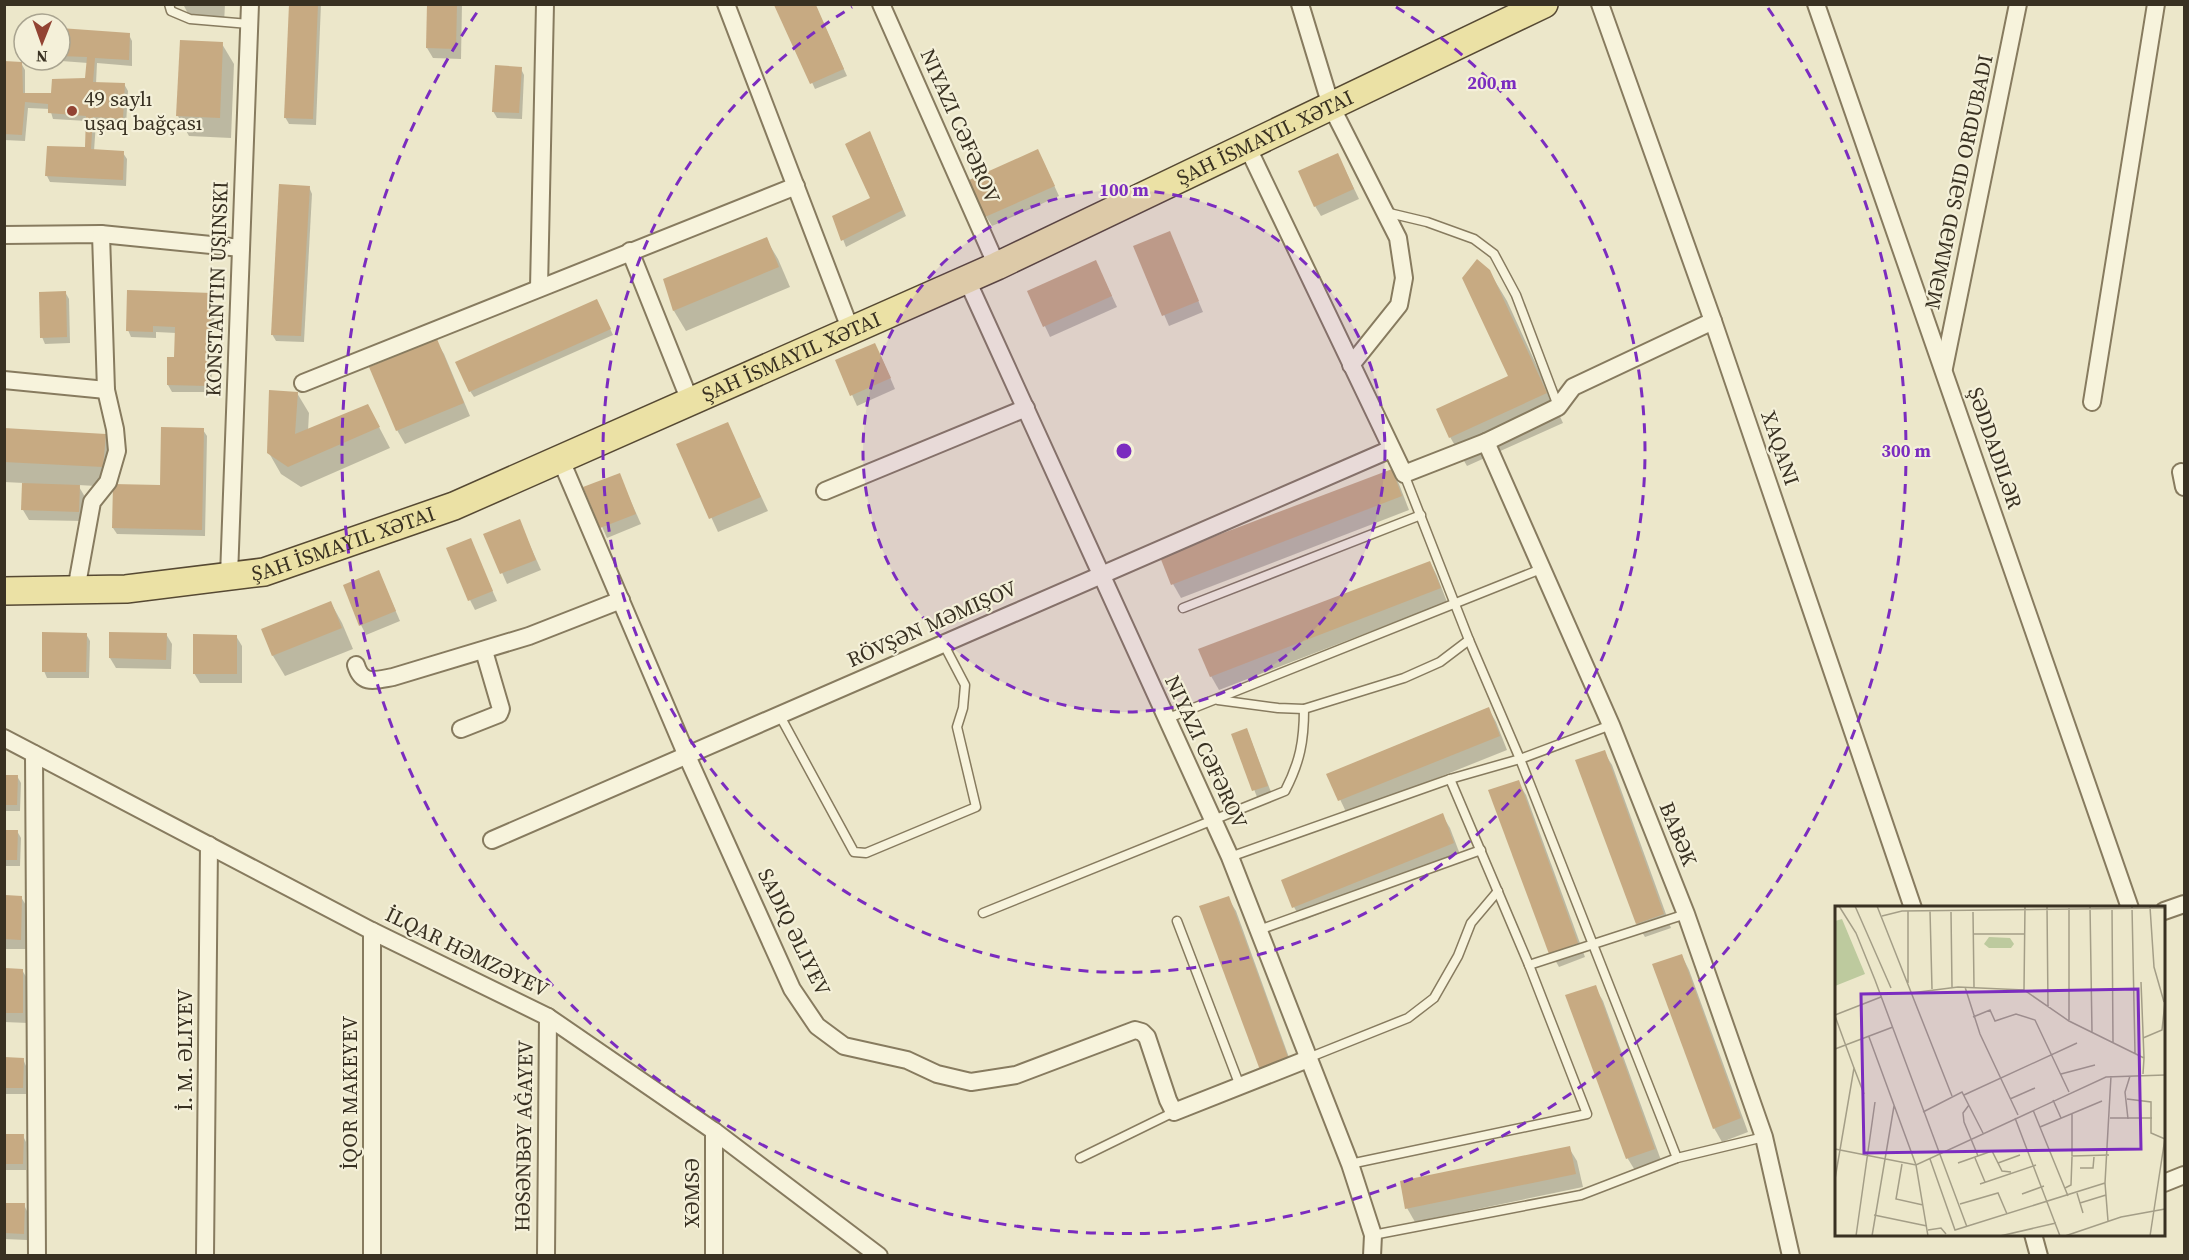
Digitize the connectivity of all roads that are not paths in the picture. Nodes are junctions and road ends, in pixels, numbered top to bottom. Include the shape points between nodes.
1 (169, 4) edge
2 (250, 4) edge
3 (545, 4) edge
4 (726, 4) edge
5 (881, 4) edge
6 (1300, 4) edge
7 (1544, 4) edge
8 (1600, 4) edge
9 (1816, 4) edge
10 (2018, 4) edge
11 (2156, 4) edge
12 (249, 24) junction
13 (1331, 106) junction
14 (1247, 146) junction
15 (796, 186) junction
16 (1385, 212) junction
17 (101, 234) junction
18 (4, 236) edge
19 (241, 248) junction
20 (630, 251) junction
21 (997, 266) junction
22 (967, 280) junction
23 (539, 288) junction
24 (1713, 321) junction
25 (851, 331) junction
26 (1351, 365) junction
27 (1944, 368) junction
28 (4, 380) edge
29 (303, 383) dead end
30 (106, 390) junction
31 (690, 401) junction
32 (2092, 402) dead end
33 (1558, 407) junction
34 (1026, 408) junction
35 (1486, 442) junction
36 (1391, 448) junction
37 (560, 458) junction
38 (1404, 474) junction
39 (825, 491) dead end
40 (1421, 515) junction
41 (1540, 569) junction
42 (1101, 574) junction
43 (229, 576) junction
44 (76, 590) junction
45 (4, 591) edge
46 (621, 600) junction
47 (1455, 603) junction
48 (1183, 608) dead end
49 (1469, 640) junction
50 (944, 643) junction
51 (484, 651) junction
52 (356, 665) dead end
53 (1216, 700) junction
54 (1304, 709) junction
55 (780, 716) junction
56 (1166, 720) junction
57 (1611, 725) junction
58 (461, 729) dead end
59 (4, 738) edge
60 (34, 754) junction
61 (687, 756) junction
62 (1520, 759) junction
63 (1450, 779) junction
64 (1212, 820) junction
65 (492, 840) dead end
66 (209, 845) junction
67 (1481, 850) junction
68 (1230, 857) junction
69 (1498, 891) junction
70 (2184, 904) edge
71 (1912, 906) edge
72 (2129, 906) edge
73 (2165, 910) edge
74 (983, 913) dead end
75 (1686, 914) junction
76 (1177, 921) dead end
77 (1259, 930) junction
78 (372, 931) junction
79 (1593, 943) junction
80 (1529, 965) junction
81 (548, 1017) junction
82 (1308, 1059) junction
83 (1240, 1086) junction
84 (1174, 1112) junction
85 (714, 1131) junction
86 (1764, 1137) junction
87 (1080, 1158) dead end
88 (1677, 1158) junction
89 (1350, 1164) junction
90 (2184, 1175) edge
91 (2165, 1182) edge
92 (1373, 1235) junction
93 (2033, 1236) edge
94 (38, 1256) edge
95 (206, 1256) edge
96 (372, 1256) edge
97 (546, 1256) edge
98 (714, 1256) edge
99 (879, 1256) edge
100 (1372, 1256) edge
101 (1791, 1256) edge
102 (2039, 1256) edge

1 - 12 lane via 171,11 190,19
2 - 12 street, KONSTANTIN UŞINSKI
3 - 23 street
4 - 15 street
5 - 21 street, NIYAZI CƏFƏROV
6 - 13 street
7 - 13 main road
8 - 24 street, XAQANI
9 - 27 street, ŞƏDDADILƏR
10 - 27 street, MƏMMƏD SƏID ORDUBADI
11 - 32 street
12 - 19 street, KONSTANTIN UŞINSKI
13 - 14 main road
13 - 16 street
14 - 21 main road
14 - 26 street
15 - 20 street
15 - 25 street
16 - 26 street via 1398,238 1404,278 1399,305
16 - 33 lane via 1474,239 1494,254 1516,295
17 - 18 street
17 - 19 street
17 - 30 street
19 - 43 street, KONSTANTIN UŞINSKI
20 - 23 street
20 - 31 street
21 - 22 main road
22 - 25 main road
22 - 34 street, NIYAZI CƏFƏROV
23 - 29 street
24 - 33 street via 1573,387
24 - 71 street, XAQANI
25 - 31 main road
26 - 36 street
27 - 72 street, ŞƏDDADILƏR
28 - 30 street
30 - 44 street via 117,451 108,482 92,502
31 - 37 main road
33 - 35 street
34 - 39 street
34 - 42 street, NIYAZI CƏFƏROV
35 - 38 street
35 - 41 street, BABƏK
36 - 38 street
36 - 42 street, RÖVŞƏN MƏMIŞOV
37 - 43 main road via 454,506 264,572
37 - 46 street
38 - 40 lane
40 - 47 lane
40 - 48 lane
41 - 47 lane
41 - 57 street, BABƏK
42 - 50 street, RÖVŞƏN MƏMIŞOV
42 - 56 street, NIYAZI CƏFƏROV
43 - 44 main road via 126,589
44 - 45 main road
46 - 51 street
46 - 61 street
47 - 49 lane
47 - 53 lane
49 - 54 lane via 1440,662 1404,678
49 - 62 lane
50 - 55 street, RÖVŞƏN MƏMIŞOV
50 - 55 lane via 965,685 957,727 976,807 866,853 854,852
51 - 52 street via 373,681 358,674
51 - 58 street via 501,709 499,714
53 - 54 lane
53 - 56 lane
54 - 64 lane via 1304,737 1297,768 1285,791
55 - 61 street, RÖVŞƏN MƏMIŞOV
56 - 64 street, NIYAZI CƏFƏROV
57 - 62 lane
57 - 75 street, BABƏK
59 - 60 street, İLQAR HƏMZƏYEV
60 - 66 street, İLQAR HƏMZƏYEV
60 - 94 street
61 - 65 street, RÖVŞƏN MƏMIŞOV
61 - 84 street via 792,989 817,1026 844,1046 907,1060 937,1074 971,1082 1016,1075 1135,1030 1147,1037
62 - 63 lane
62 - 79 lane
63 - 67 lane
63 - 68 lane
64 - 68 street, NIYAZI CƏFƏROV
64 - 74 lane
66 - 78 street, İLQAR HƏMZƏYEV
66 - 95 street, İ. M. ƏLIYEV
67 - 69 lane
67 - 77 lane
68 - 77 street, NIYAZI CƏFƏROV
69 - 80 lane
69 - 82 lane via 1471,923 1434,998 1408,1018
70 - 73 street
75 - 79 lane
75 - 86 street, BABƏK
76 - 83 lane
77 - 82 street, NIYAZI CƏFƏROV
78 - 81 street, İLQAR HƏMZƏYEV
78 - 96 street, İQOR MAKEYEV
79 - 80 lane
79 - 88 lane
80 - 89 lane via 1587,1114
81 - 85 street, İLQAR HƏMZƏYEV
81 - 97 street, HƏSƏNBƏY AĞAYEV
82 - 83 street
82 - 89 street, NIYAZI CƏFƏROV
83 - 84 street
84 - 87 lane
85 - 98 street, XƏMSƏ
85 - 99 street, İLQAR HƏMZƏYEV
86 - 88 lane
86 - 101 street, BABƏK
88 - 92 lane via 1581,1195
89 - 92 street, NIYAZI CƏFƏROV
90 - 91 street
92 - 100 street, NIYAZI CƏFƏROV
93 - 102 street

